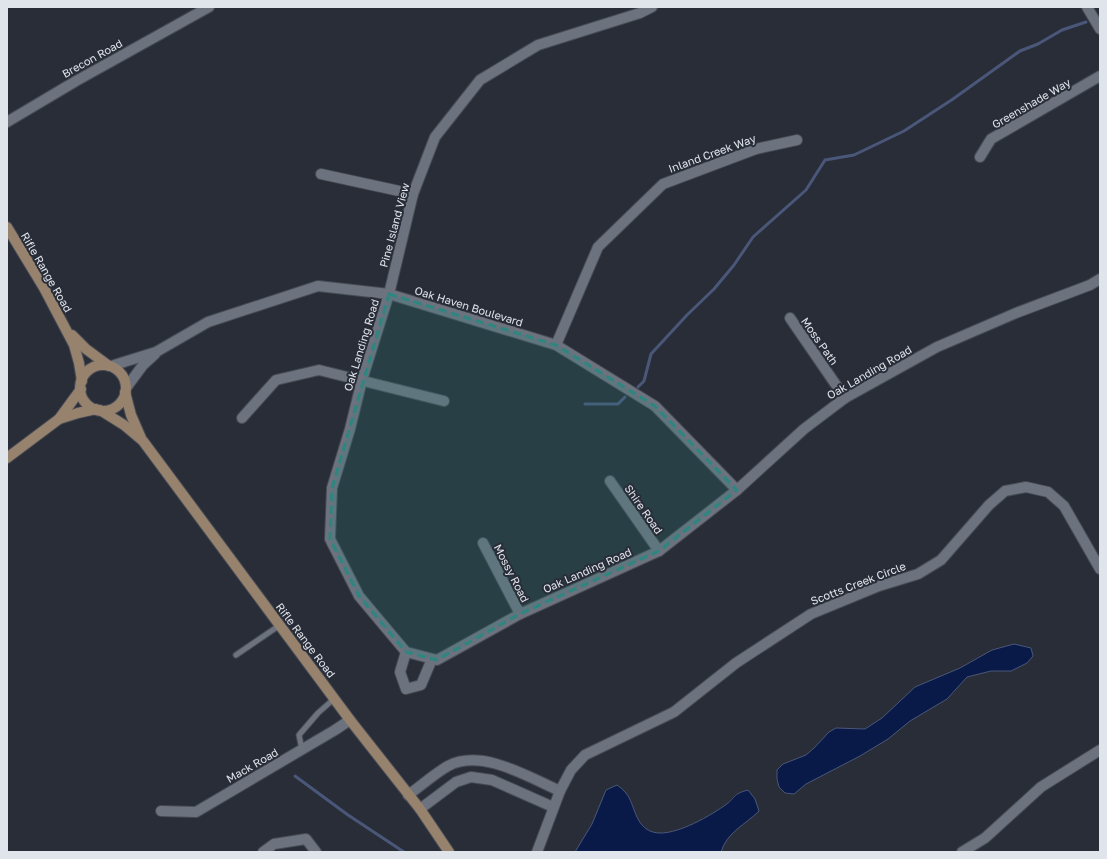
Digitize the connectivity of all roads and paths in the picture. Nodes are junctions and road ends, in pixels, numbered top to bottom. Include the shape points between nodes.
1 (209, 7) edge
2 (652, 7) edge
3 (1086, 7) edge
4 (1100, 29) edge
5 (1100, 76) edge
6 (7, 122) edge
7 (797, 140) dead end
8 (980, 157) dead end
9 (321, 174) dead end
10 (413, 194) junction
11 (7, 226) edge
12 (1100, 279) edge
13 (389, 294) junction
14 (790, 318) dead end
15 (66, 329) junction
16 (556, 345) junction
17 (156, 352) junction
18 (110, 366) junction
19 (362, 380) junction
20 (81, 385) junction
21 (126, 390) junction
22 (845, 398) junction
23 (444, 401) dead end
24 (98, 410) junction
25 (242, 418) dead end
26 (59, 419) junction
27 (143, 442) junction
28 (7, 458) edge
29 (610, 481) dead end
30 (737, 490) junction
31 (483, 543) dead end
32 (659, 551) junction
33 (1100, 569) edge
34 (520, 614) junction
35 (280, 625) junction
36 (406, 652) junction
37 (236, 655) dead end
38 (432, 659) junction
39 (334, 698) junction
40 (350, 720) junction
41 (302, 750) junction
42 (1100, 750) edge
43 (560, 791) junction
44 (408, 795) junction
45 (553, 807) junction
46 (420, 809) junction
47 (161, 811) dead end
48 (263, 852) edge
49 (316, 852) edge
50 (449, 852) edge
51 (537, 852) edge
52 (962, 852) edge

1 - 6 street, Brecon Road
2 - 10 street, Pine Island View via 538,45 480,80 435,137
3 - 4 street
5 - 8 street, Greenshade Way via 991,139
7 - 16 street, Inland Creek Way via 756,149 663,184 598,247
9 - 10 street
10 - 13 street, Pine Island View
11 - 15 main road, Rifle Range Road
12 - 22 street, Oak Landing Road via 937,346
13 - 16 street, Oak Haven Boulevard
13 - 17 street, Oak Haven Boulevard via 318,286 208,322
13 - 19 street, Oak Landing Road
14 - 22 street, Moss Path
15 - 18 main road, Rifle Range Road via 86,349
15 - 20 main road, Rifle Range Road via 79,363
16 - 30 street, Oak Haven Boulevard via 655,406
17 - 18 street, Oak Haven Boulevard
17 - 21 street, Oak Haven Boulevard via 143,365
18 - 20 main road via 95,366 85,375
18 - 21 main road via 122,375
19 - 23 street
19 - 25 street via 320,370 276,380
19 - 36 street, Oak Landing Road via 332,488 330,539 359,596
20 - 24 main road via 84,399
20 - 26 main road
21 - 24 main road via 124,397 116,406
21 - 27 main road, Rifle Range Road via 131,415
22 - 30 street, Oak Landing Road via 804,429
24 - 26 main road
24 - 27 main road, Rifle Range Road via 124,425
26 - 28 main road
27 - 35 main road, Rifle Range Road
29 - 32 street, Shire Road
30 - 32 street, Oak Landing Road
31 - 34 street, Mossy Road
32 - 34 street, Oak Landing Road
33 - 43 street, Scotts Creek Circle via 1064,506 1048,492 1026,487 1005,491 989,505 941,560 918,574 879,586 811,614 736,663 674,712 585,755 571,770
34 - 38 street, Oak Landing Road via 437,660
35 - 37 lane
35 - 39 main road, Rifle Range Road
36 - 38 street
36 - 38 street via 400,672 406,689 421,685
39 - 40 main road, Rifle Range Road
39 - 41 lane via 299,735
40 - 41 street, Mack Road
40 - 44 main road, Rifle Range Road
41 - 47 street, Mack Road via 196,812
42 - 52 street via 1041,787 985,838
43 - 44 street via 497,763 470,759 448,766
43 - 45 street, Scotts Creek Circle
44 - 46 main road, Rifle Range Road
45 - 46 street via 492,780 472,777 456,782
45 - 51 street, Scotts Creek Circle
46 - 50 main road, Rifle Range Road
48 - 49 street via 274,844 306,839

